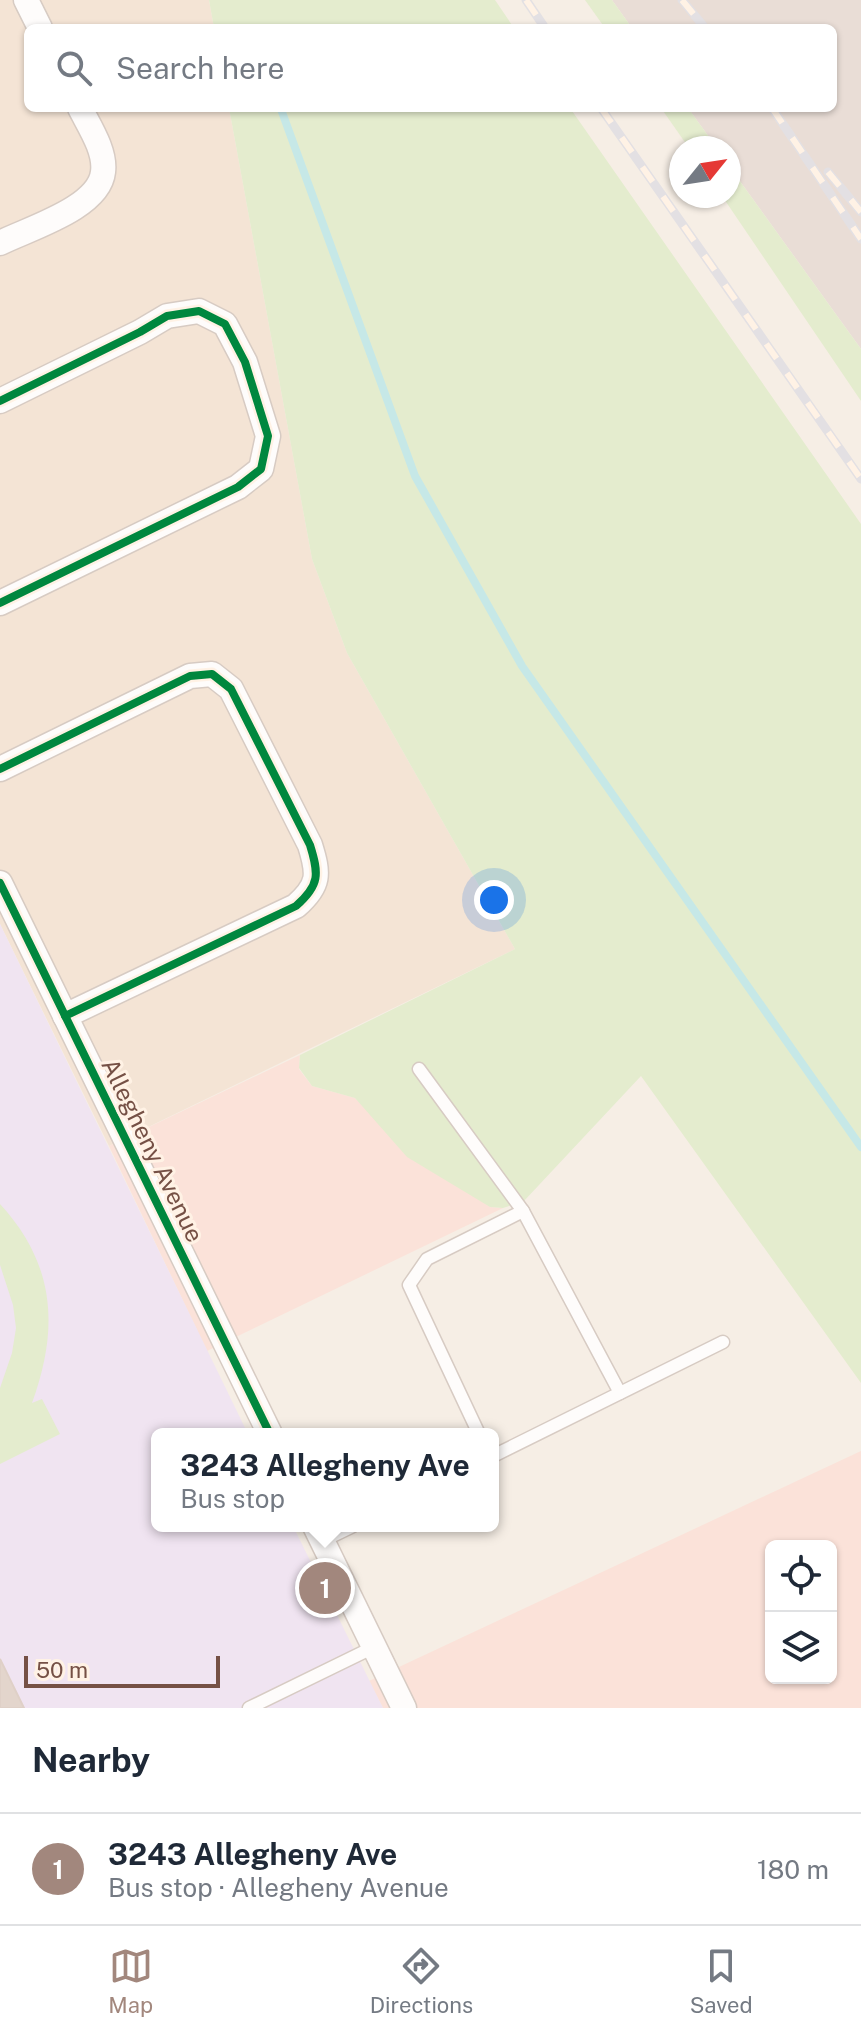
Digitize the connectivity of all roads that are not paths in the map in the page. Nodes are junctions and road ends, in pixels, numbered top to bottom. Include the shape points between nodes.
1 (26, 0) edge
2 (38, 24) edge
3 (82, 112) edge
4 (0, 243) edge
5 (0, 401) edge
6 (0, 603) edge
7 (0, 769) edge
8 (0, 883) edge
9 (65, 1016) junction
10 (419, 1069) dead end
11 (523, 1211) junction
12 (723, 1342) dead end
13 (620, 1393) junction
14 (267, 1428) edge
15 (476, 1428) edge
16 (499, 1453) edge
17 (318, 1534) edge
18 (374, 1647) junction
19 (249, 1708) edge
20 (404, 1708) edge

1 - 2 street
3 - 4 street via 104,169 98,188 86,202
5 - 6 street via 167,316 199,311 225,324 245,362 268,436 261,469 238,487
7 - 9 street via 190,676 212,674 231,689 318,869 312,891 296,906
8 - 9 street, Allegheny Avenue
9 - 14 street, Allegheny Avenue
10 - 11 lane
11 - 13 lane
11 - 15 lane via 427,1259 409,1285
12 - 13 lane
13 - 16 lane
17 - 18 street
18 - 19 lane
18 - 20 street

